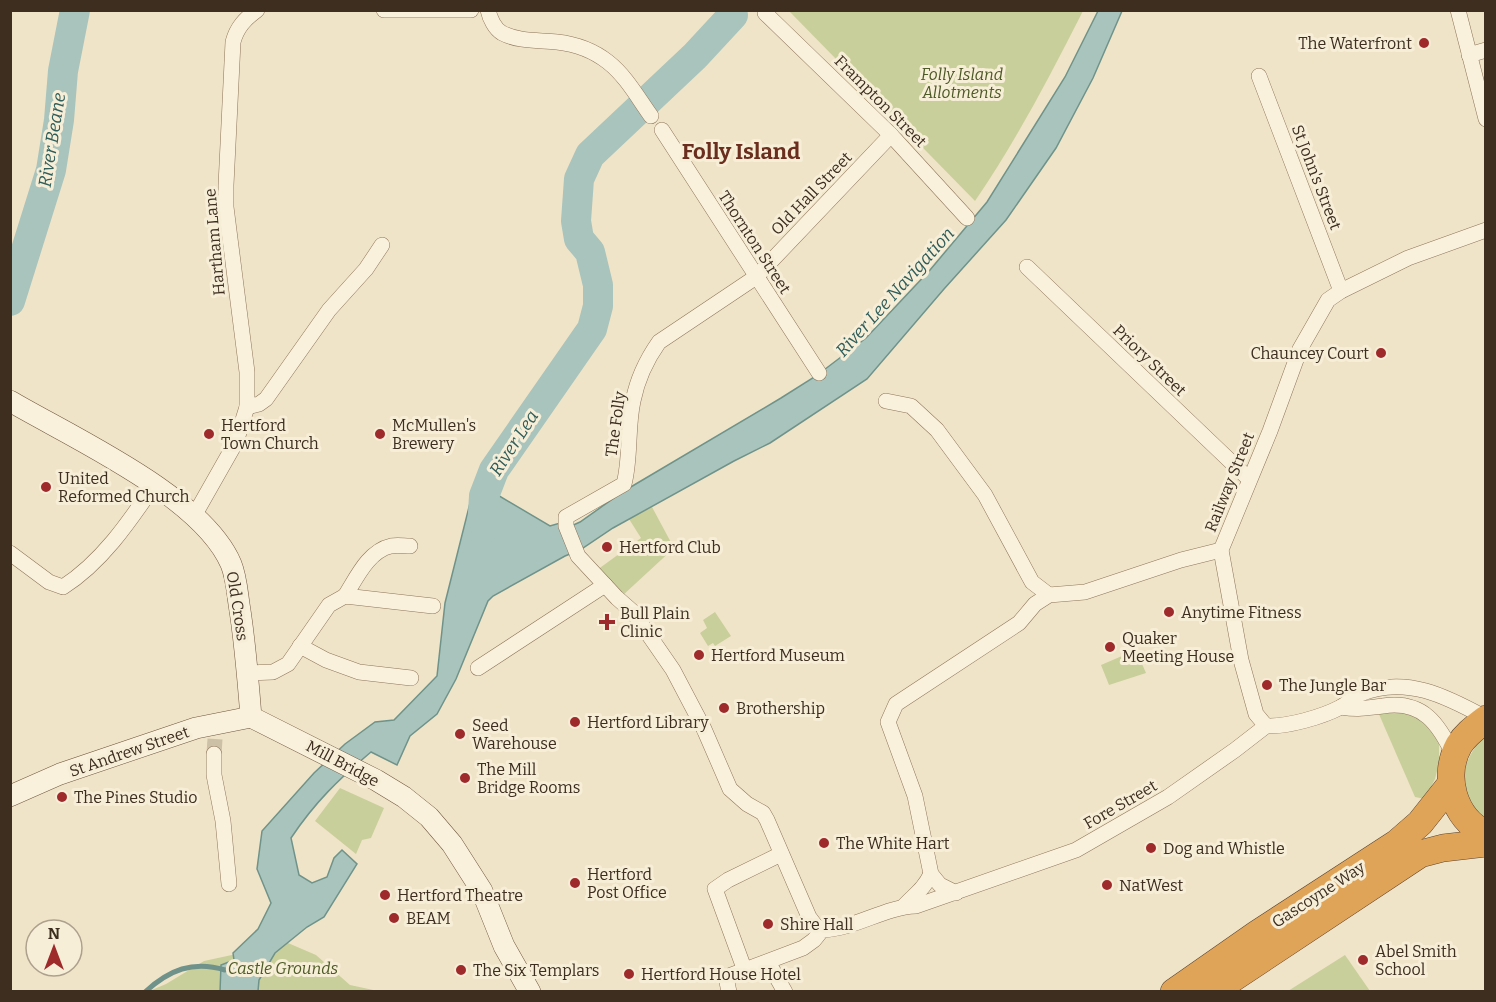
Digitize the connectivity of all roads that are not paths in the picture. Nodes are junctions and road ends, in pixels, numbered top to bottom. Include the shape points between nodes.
1 (257, 10) edge
2 (384, 10) edge
3 (471, 10) edge
4 (488, 10) edge
5 (1458, 10) edge
6 (765, 13) dead end
7 (1485, 50) edge
8 (1469, 55) junction
9 (1259, 75) dead end
10 (651, 116) dead end
11 (1485, 119) edge
12 (662, 130) dead end
13 (891, 135) junction
14 (968, 218) dead end
15 (1485, 230) edge
16 (382, 245) dead end
17 (1027, 267) dead end
18 (756, 277) junction
19 (1341, 291) junction
20 (819, 373) dead end
21 (886, 401) dead end
22 (12, 406) edge
23 (247, 407) junction
24 (1249, 479) junction
25 (154, 484) junction
26 (194, 516) junction
27 (410, 546) dead end
28 (1221, 550) junction
29 (10, 553) edge
30 (604, 585) junction
31 (1049, 595) junction
32 (345, 596) junction
33 (433, 606) dead end
34 (300, 646) junction
35 (478, 668) dead end
36 (247, 673) junction
37 (411, 678) dead end
38 (1341, 707) junction
39 (251, 717) junction
40 (1485, 718) edge
41 (1266, 726) junction
42 (214, 739) junction
43 (1454, 756) junction
44 (1451, 784) junction
45 (10, 796) edge
46 (1485, 834) edge
47 (1485, 843) edge
48 (781, 854) junction
49 (931, 874) junction
50 (229, 884) dead end
51 (956, 893) junction
52 (903, 907) junction
53 (822, 930) junction
54 (768, 962) junction
55 (745, 971) junction
56 (727, 984) edge
57 (530, 992) edge
58 (785, 992) edge
59 (1174, 992) edge
60 (1212, 992) edge

1 - 23 street, Hartham Lane via 243,21 233,42 226,185 247,372
2 - 3 street
4 - 10 street via 501,33 582,47 608,62
5 - 8 street
6 - 13 street, Frampton Street
7 - 8 street
8 - 11 street
9 - 19 street, St John's Street
12 - 18 street, Thornton Street
13 - 14 street, Frampton Street
13 - 18 street, Old Hall Street
15 - 19 street, Railway Street via 1407,258
16 - 23 street via 366,270 329,310 266,399
17 - 24 street, Priory Street
18 - 20 street, Thornton Street
18 - 30 street, The Folly via 659,342 633,400 624,484 566,518 578,556
19 - 24 street, Railway Street via 1328,300 1300,349
21 - 31 street via 910,406 937,430 979,485 1032,582
22 - 25 main road, Old Cross
23 - 26 street, Hartham Lane via 236,442
24 - 28 street, Railway Street
25 - 26 main road, Old Cross
25 - 29 street via 126,527 63,588
26 - 36 main road, Old Cross via 223,550 235,577
27 - 32 street via 390,546 377,552
28 - 31 street, Railway Street via 1085,592
28 - 41 street via 1241,660 1256,714
30 - 35 street
30 - 48 street via 652,637 704,729 730,789 763,813
31 - 49 street via 1019,623 896,704 888,722 915,796
32 - 33 street
32 - 34 street via 329,605
34 - 36 street via 280,669
34 - 37 street via 359,672
36 - 39 main road, Old Cross
38 - 40 street via 1359,694 1403,685 1436,694
38 - 41 street via 1296,722
38 - 43 street via 1362,710 1401,705 1419,710 1434,721
39 - 42 main road, St Andrew Street
39 - 57 main road, Mill Bridge via 404,797 429,817 482,891 504,946
40 - 43 highway via 1469,732
41 - 51 street, Fore Street via 1168,797 1076,850
42 - 45 main road, St Andrew Street via 196,728 60,774
42 - 50 street via 214,775
43 - 44 highway
44 - 46 highway via 1459,809
44 - 59 highway, Gascoyne Way via 1420,823 1397,843
47 - 60 highway, Gascoyne Way via 1420,854
48 - 53 street via 809,917
48 - 55 street via 715,890
49 - 51 street via 940,885
49 - 52 street, Fore Street via 922,890
51 - 52 street, Fore Street
52 - 53 street, Fore Street via 856,924
53 - 54 street via 803,948
54 - 55 street
54 - 58 street
55 - 56 street

